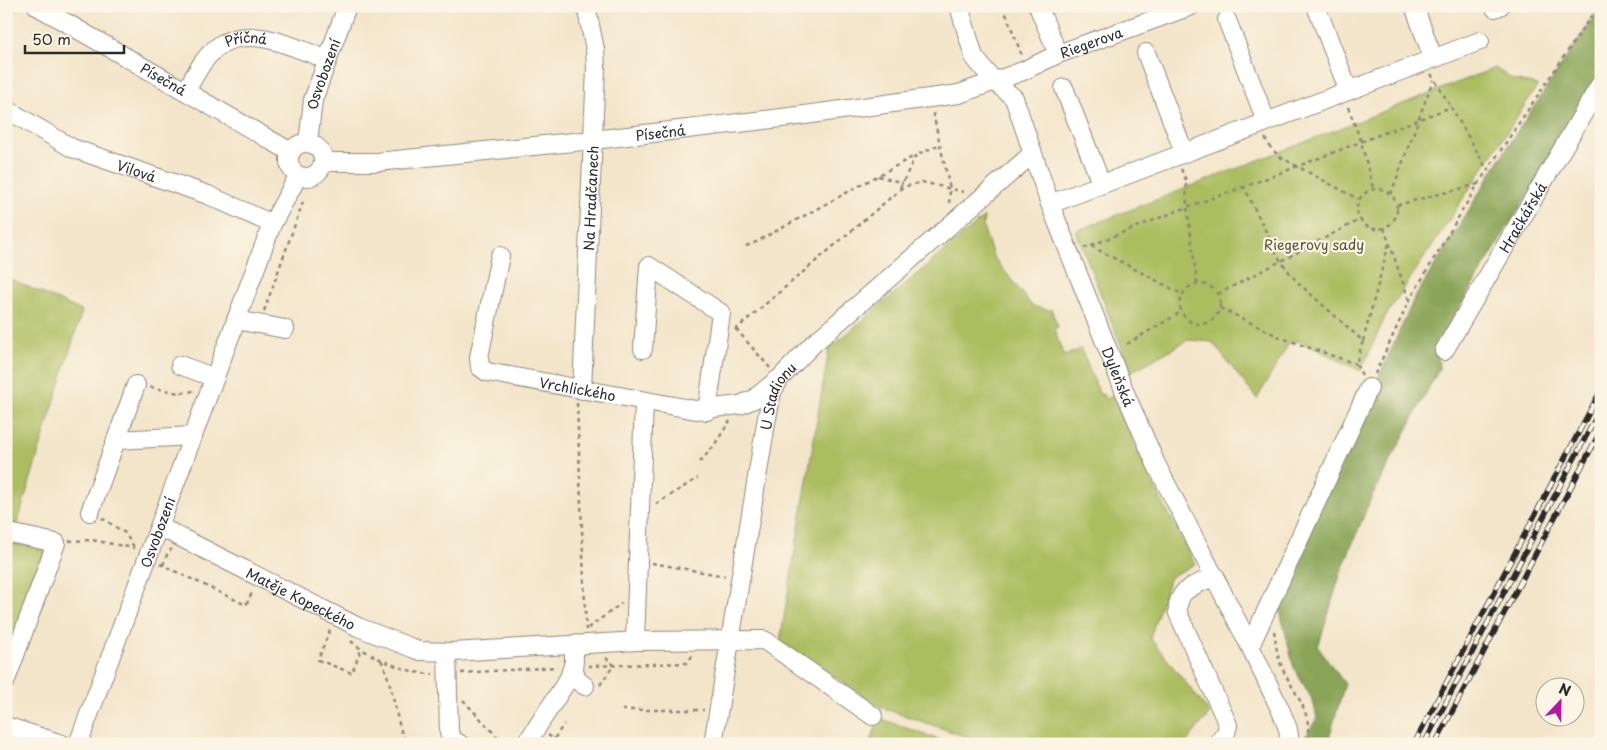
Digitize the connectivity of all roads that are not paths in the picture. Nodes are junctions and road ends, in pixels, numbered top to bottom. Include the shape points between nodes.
1 (37, 6) edge
2 (347, 6) edge
3 (586, 6) edge
4 (958, 6) edge
5 (1038, 6) edge
6 (1191, 6) edge
7 (1316, 6) edge
8 (1414, 6) edge
9 (1494, 6) edge
10 (1500, 6) edge
11 (1227, 20) dead end
12 (1480, 41) dead end
13 (1146, 53) dead end
14 (1058, 54) junction
15 (1429, 59) junction
16 (328, 60) junction
17 (993, 80) junction
18 (1601, 83) edge
19 (1064, 88) dead end
20 (1346, 90) junction
21 (186, 91) junction
22 (6, 108) edge
23 (1262, 123) junction
24 (593, 140) junction
25 (308, 143) junction
26 (291, 152) junction
27 (1179, 154) junction
28 (1031, 155) junction
29 (324, 162) junction
30 (298, 176) junction
31 (1101, 183) junction
32 (1050, 204) junction
33 (272, 224) junction
34 (500, 256) dead end
35 (236, 320) junction
36 (285, 329) dead end
37 (643, 348) dead end
38 (1444, 351) dead end
39 (180, 365) dead end
40 (780, 378) junction
41 (213, 383) junction
42 (136, 385) road end
43 (1369, 388) road end
44 (579, 390) junction
45 (644, 402) junction
46 (707, 410) junction
47 (193, 436) junction
48 (116, 440) junction
49 (90, 512) road end
50 (160, 526) junction
51 (14, 534) dead end
52 (1214, 576) junction
53 (582, 639) junction
54 (728, 640) junction
55 (635, 641) junction
56 (1250, 646) junction
57 (447, 652) junction
58 (573, 666) junction
59 (6, 680) edge
60 (591, 688) road end
61 (873, 716) dead end
62 (6, 726) edge
63 (62, 744) edge
64 (78, 744) edge
65 (460, 744) edge
66 (526, 744) edge
67 (713, 744) edge
68 (1217, 744) edge
69 (1290, 744) edge

1 - 21 street, Písečná
2 - 16 street, Osvobození
3 - 24 street, Na Hradčanech via 596,58
4 - 17 street, Dyleňská via 974,57
5 - 14 street
6 - 14 street, Riegerova
7 - 20 street
8 - 15 street
9 - 10 street
11 - 23 street
12 - 15 street
13 - 27 street
14 - 17 street, Riegerova
15 - 20 street
16 - 21 street, Příčná via 273,41 241,38 221,45 211,54
16 - 25 street, Osvobození via 310,112
17 - 24 street, Písečná via 959,94 930,99
17 - 28 street, Dyleňská via 1014,98
18 - 38 street, Hračkářská
19 - 31 street
20 - 23 street
21 - 26 street, Písečná
22 - 33 street, Vilová via 72,148 208,195
23 - 27 street
24 - 29 street, Písečná via 378,162
24 - 44 street, Na Hradčanech
25 - 26 street via 298,145
25 - 29 street via 320,149
26 - 30 street via 290,167
27 - 31 street
28 - 32 street, Dyleňská
28 - 40 street, U Stadionu via 813,344
29 - 30 street via 316,175
30 - 33 street, Osvobození
31 - 32 street
32 - 52 street, Dyleňská via 1156,464
33 - 35 street, Osvobození
34 - 44 street, Vrchlického via 479,357 480,367 487,372
35 - 36 street
35 - 41 street, Osvobození
37 - 46 street via 649,266 721,313
39 - 41 street
40 - 46 street, Vrchlického via 766,391 740,406
40 - 54 street, U Stadionu via 772,392
41 - 47 street, Osvobození
42 - 48 street
43 - 56 street
44 - 45 street, Vrchlického
45 - 46 street, Vrchlického via 684,410
45 - 55 street
47 - 48 street
47 - 50 street, Osvobození
48 - 49 street
50 - 57 street, Matěje Kopeckého via 358,627 408,648
50 - 64 street, Osvobození
51 - 59 street via 56,543
52 - 56 street, Dyleňská
52 - 68 street via 1184,592 1177,602 1178,613 1228,726
53 - 55 street, Matěje Kopeckého
53 - 57 street, Matěje Kopeckého
53 - 58 street
54 - 55 street, Matěje Kopeckého
54 - 61 street, Matěje Kopeckého via 764,640
54 - 67 street, U Stadionu
56 - 69 street, Dyleňská via 1286,722
57 - 65 street via 449,733 454,742
58 - 60 street via 577,680
58 - 66 street via 569,678
62 - 63 street

